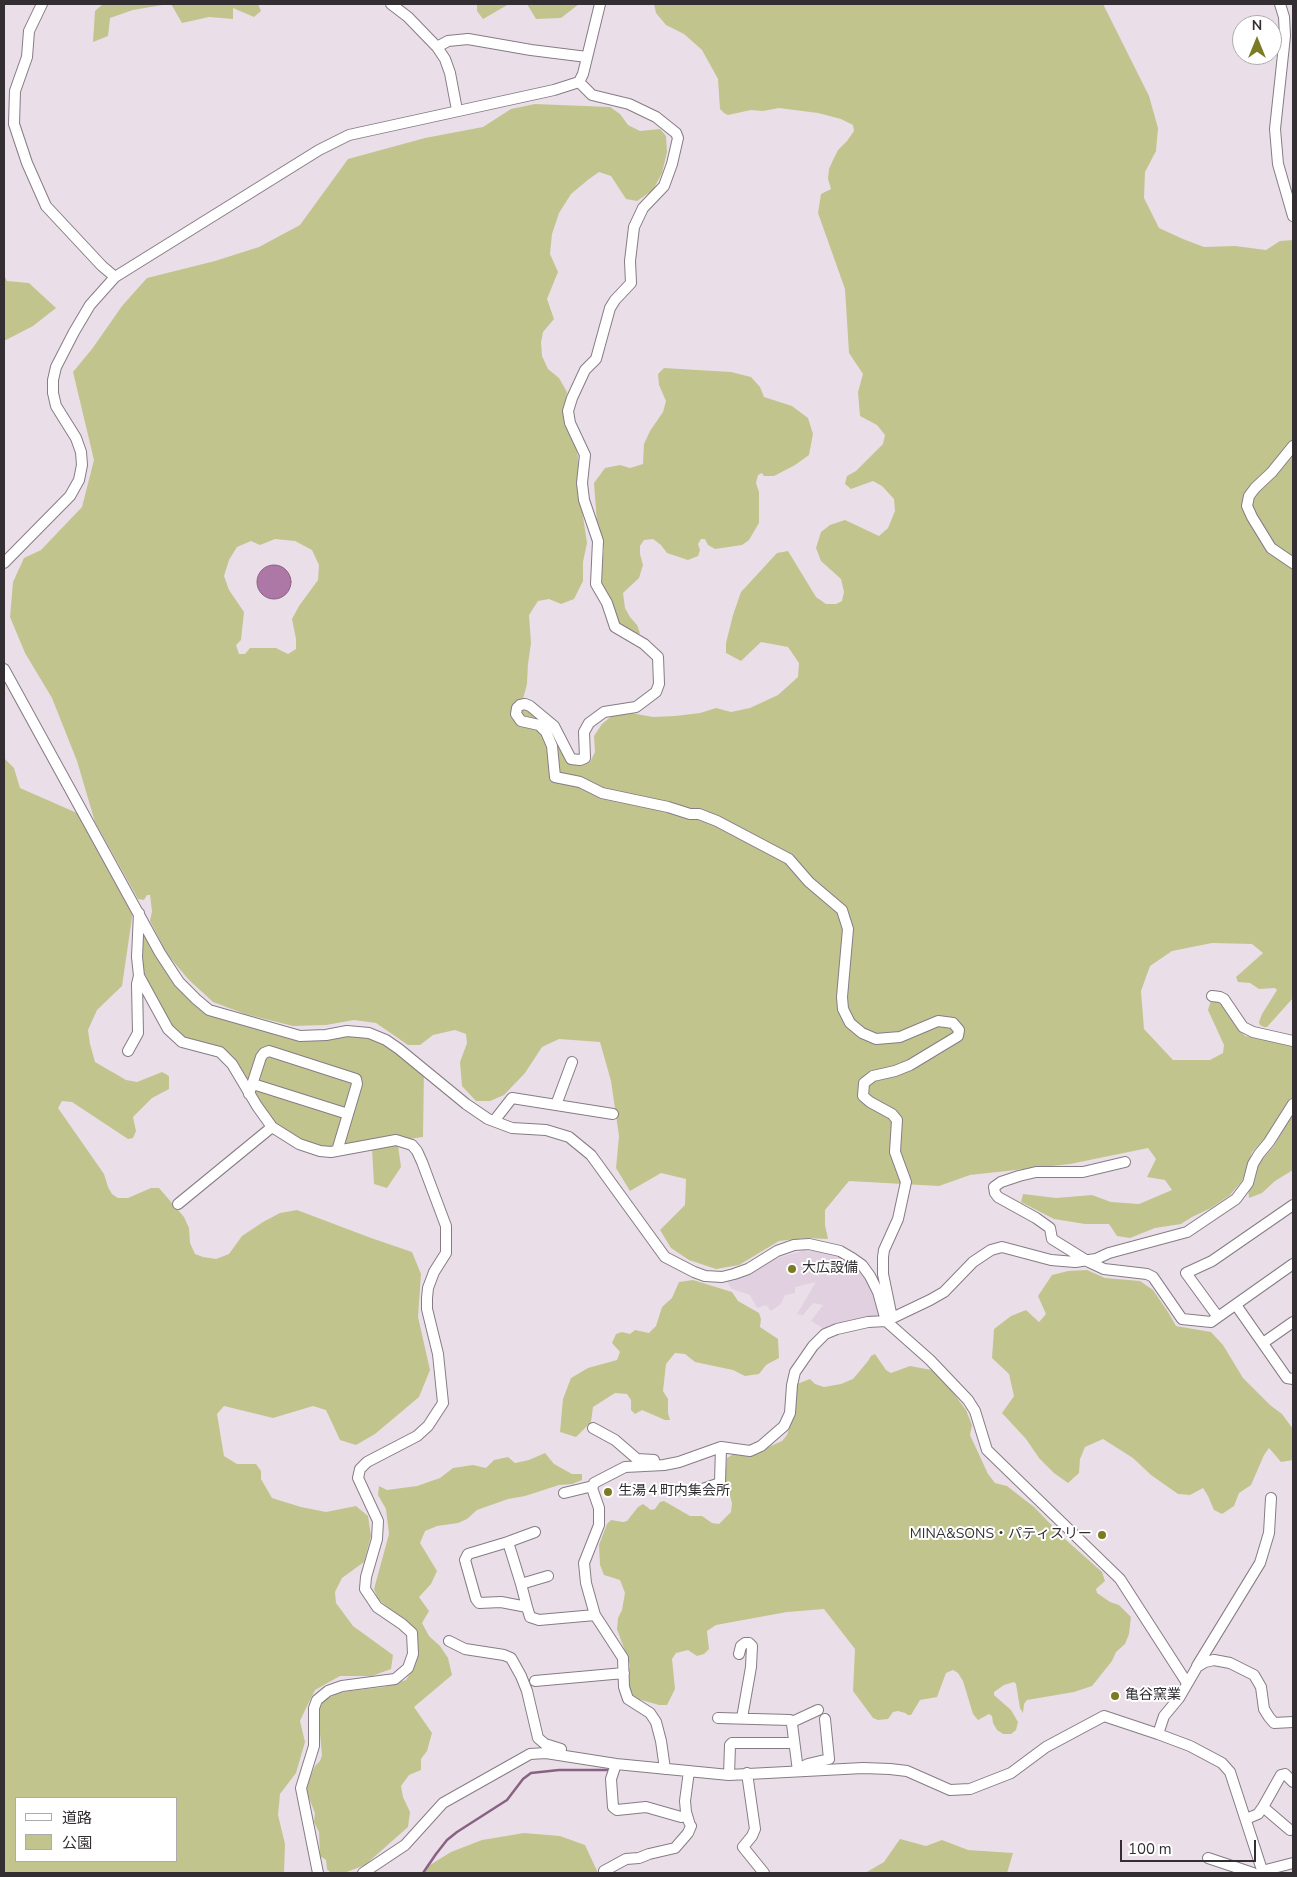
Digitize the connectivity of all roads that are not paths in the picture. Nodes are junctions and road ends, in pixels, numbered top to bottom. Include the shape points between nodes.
1 (42, 4) edge
2 (391, 4) edge
3 (600, 4) edge
4 (1280, 4) edge
5 (437, 47) junction
6 (587, 57) junction
7 (579, 82) junction
8 (457, 110) junction
9 (1293, 216) edge
10 (115, 277) junction
11 (1293, 446) edge
12 (4, 563) edge
13 (1293, 563) edge
14 (4, 669) edge
15 (139, 913) junction
16 (139, 976) junction
17 (1212, 996) dead end
18 (1293, 1041) edge
19 (128, 1051) dead end
20 (572, 1062) dead end
21 (251, 1089) junction
22 (1293, 1104) edge
23 (556, 1105) junction
24 (348, 1114) junction
25 (613, 1114) dead end
26 (494, 1121) junction
27 (272, 1127) junction
28 (338, 1151) junction
29 (1126, 1162) dead end
30 (178, 1204) dead end
31 (1293, 1205) edge
32 (1087, 1260) junction
33 (1293, 1264) edge
34 (1236, 1305) junction
35 (1218, 1317) junction
36 (886, 1321) junction
37 (1293, 1322) edge
38 (1263, 1343) junction
39 (1293, 1380) edge
40 (593, 1428) dead end
41 (721, 1448) junction
42 (686, 1460) junction
43 (593, 1486) junction
44 (697, 1492) dead end
45 (564, 1493) dead end
46 (1271, 1498) dead end
47 (534, 1532) dead end
48 (508, 1542) junction
49 (548, 1576) dead end
50 (521, 1584) junction
51 (527, 1607) junction
52 (595, 1615) junction
53 (449, 1641) dead end
54 (739, 1654) dead end
55 (1197, 1667) junction
56 (624, 1673) junction
57 (535, 1682) dead end
58 (1188, 1683) junction
59 (818, 1710) dead end
60 (718, 1718) dead end
61 (742, 1718) junction
62 (825, 1719) dead end
63 (792, 1722) junction
64 (1293, 1722) edge
65 (1158, 1734) junction
66 (794, 1743) junction
67 (577, 1758) junction
68 (616, 1764) junction
69 (665, 1769) junction
70 (688, 1771) junction
71 (798, 1771) junction
72 (747, 1773) junction
73 (729, 1774) junction
74 (1293, 1782) edge
75 (1263, 1807) junction
76 (1246, 1819) junction
77 (690, 1823) junction
78 (1290, 1830) dead end
79 (1208, 1858) dead end
80 (1293, 1863) edge
81 (604, 1871) dead end
82 (318, 1873) edge
83 (363, 1873) edge
84 (764, 1873) edge
85 (1259, 1873) edge

1 - 10 street via 29,31 27,57 15,91 14,124 46,206
2 - 5 street
3 - 6 street
4 - 9 street via 1285,36 1275,130 1278,164
5 - 6 street via 448,41 468,39
5 - 8 street via 450,73
6 - 7 street
7 - 8 street
7 - 36 street via 592,95 629,104 656,117 678,138 664,186 643,208 634,227 631,283 610,308 596,359 585,370 568,411 585,456 584,500 598,541 596,584 608,602 615,627 644,644 658,657 659,684 656,692 636,707 604,712 589,723 584,732 585,758 580,760 572,759 554,726 530,706 520,705 516,714 521,721 539,725 546,732 552,746 555,777 580,782 602,793 699,814 789,860 842,910 848,928 843,1009 850,1022 862,1033 876,1040 900,1037 938,1020 953,1022 959,1030 958,1036 910,1065 873,1076 864,1083 863,1096 897,1120 895,1152 906,1182 898,1218 883,1257 891,1313
8 - 10 street via 349,135 319,150
10 - 12 street via 90,305 56,367 53,380 56,406 81,452 79,480 70,496
11 - 13 street via 1255,488 1248,506 1271,548
14 - 15 street
15 - 16 street
15 - 26 street via 180,982 209,1010 300,1036 347,1031 369,1033 386,1040 466,1104
16 - 19 street via 138,1033
16 - 21 street via 168,1028 182,1042 220,1052
17 - 18 street via 1224,999 1243,1028
20 - 23 street
21 - 24 street
21 - 24 street via 262,1055 274,1052 356,1079
21 - 27 street
22 - 32 street via 1270,1142 1258,1154 1248,1184 1236,1199 1187,1232
23 - 25 street
23 - 26 street via 512,1098
24 - 28 street
26 - 36 street via 512,1128 558,1133 582,1146 654,1245 678,1265 705,1276 722,1277 748,1269 777,1251 794,1245 828,1247 862,1265 878,1292
27 - 28 street via 299,1144 320,1151
27 - 30 street
28 - 82 street via 396,1140 417,1150 446,1226 446,1253 434,1272 427,1298 443,1403 417,1436 360,1468 358,1478 378,1521 366,1589 377,1607 412,1633 413,1654 408,1668 395,1679 342,1686 317,1700 314,1746 301,1788
29 - 32 street via 1083,1172 1036,1172 994,1187 998,1197 1036,1218 1050,1228 1052,1239
31 - 35 street via 1212,1262 1186,1273
32 - 35 street via 1104,1269 1147,1274 1182,1319 1212,1322
32 - 36 street via 1050,1260 1002,1247 982,1255 944,1292
33 - 34 street
34 - 35 street
34 - 38 street
36 - 41 street via 836,1328 825,1334 796,1372 790,1414 784,1426 762,1446 750,1451
36 - 58 street via 968,1400 976,1411 987,1450 1120,1579
37 - 38 street
38 - 39 street via 1287,1378
40 - 42 street via 609,1435 637,1459
41 - 42 street
41 - 44 street via 721,1488
42 - 43 street via 625,1467
43 - 45 street
43 - 52 street via 599,1508 599,1525 586,1554 584,1569
46 - 55 street via 1269,1533 1260,1562
47 - 48 street
48 - 50 street
48 - 51 street via 468,1554 464,1560 479,1603 501,1602
49 - 50 street
50 - 51 street
51 - 52 street via 530,1617 539,1620
52 - 56 street via 623,1658
53 - 67 street via 465,1649 504,1654 511,1658 527,1691 538,1738 552,1747 575,1753
54 - 61 street via 745,1643 752,1646
55 - 58 street
55 - 64 street via 1214,1660 1246,1669 1254,1675 1261,1688 1264,1709 1269,1717 1274,1722
56 - 57 street
56 - 69 street via 628,1699 650,1713 656,1722
58 - 65 street via 1164,1716
59 - 63 street
60 - 61 street
61 - 63 street via 786,1719
62 - 71 street via 829,1759 808,1764
63 - 66 street
65 - 71 street via 1104,1716 1046,1747 1010,1773 970,1789 950,1790 907,1771 890,1769
65 - 76 street via 1222,1763 1230,1772
66 - 71 street
66 - 73 street via 732,1743
67 - 68 street
67 - 83 street via 537,1752 522,1757 443,1803 404,1845
68 - 69 street
68 - 77 street via 611,1779 613,1807 617,1810 646,1807 681,1817
69 - 70 street
70 - 73 street
70 - 77 street via 685,1801
71 - 72 street
72 - 73 street
72 - 84 street via 755,1828 742,1847
74 - 75 street via 1285,1774 1281,1775
75 - 76 street via 1258,1814
75 - 78 street
76 - 85 street
77 - 81 street via 688,1834 675,1848 626,1859
79 - 85 street
80 - 85 street

